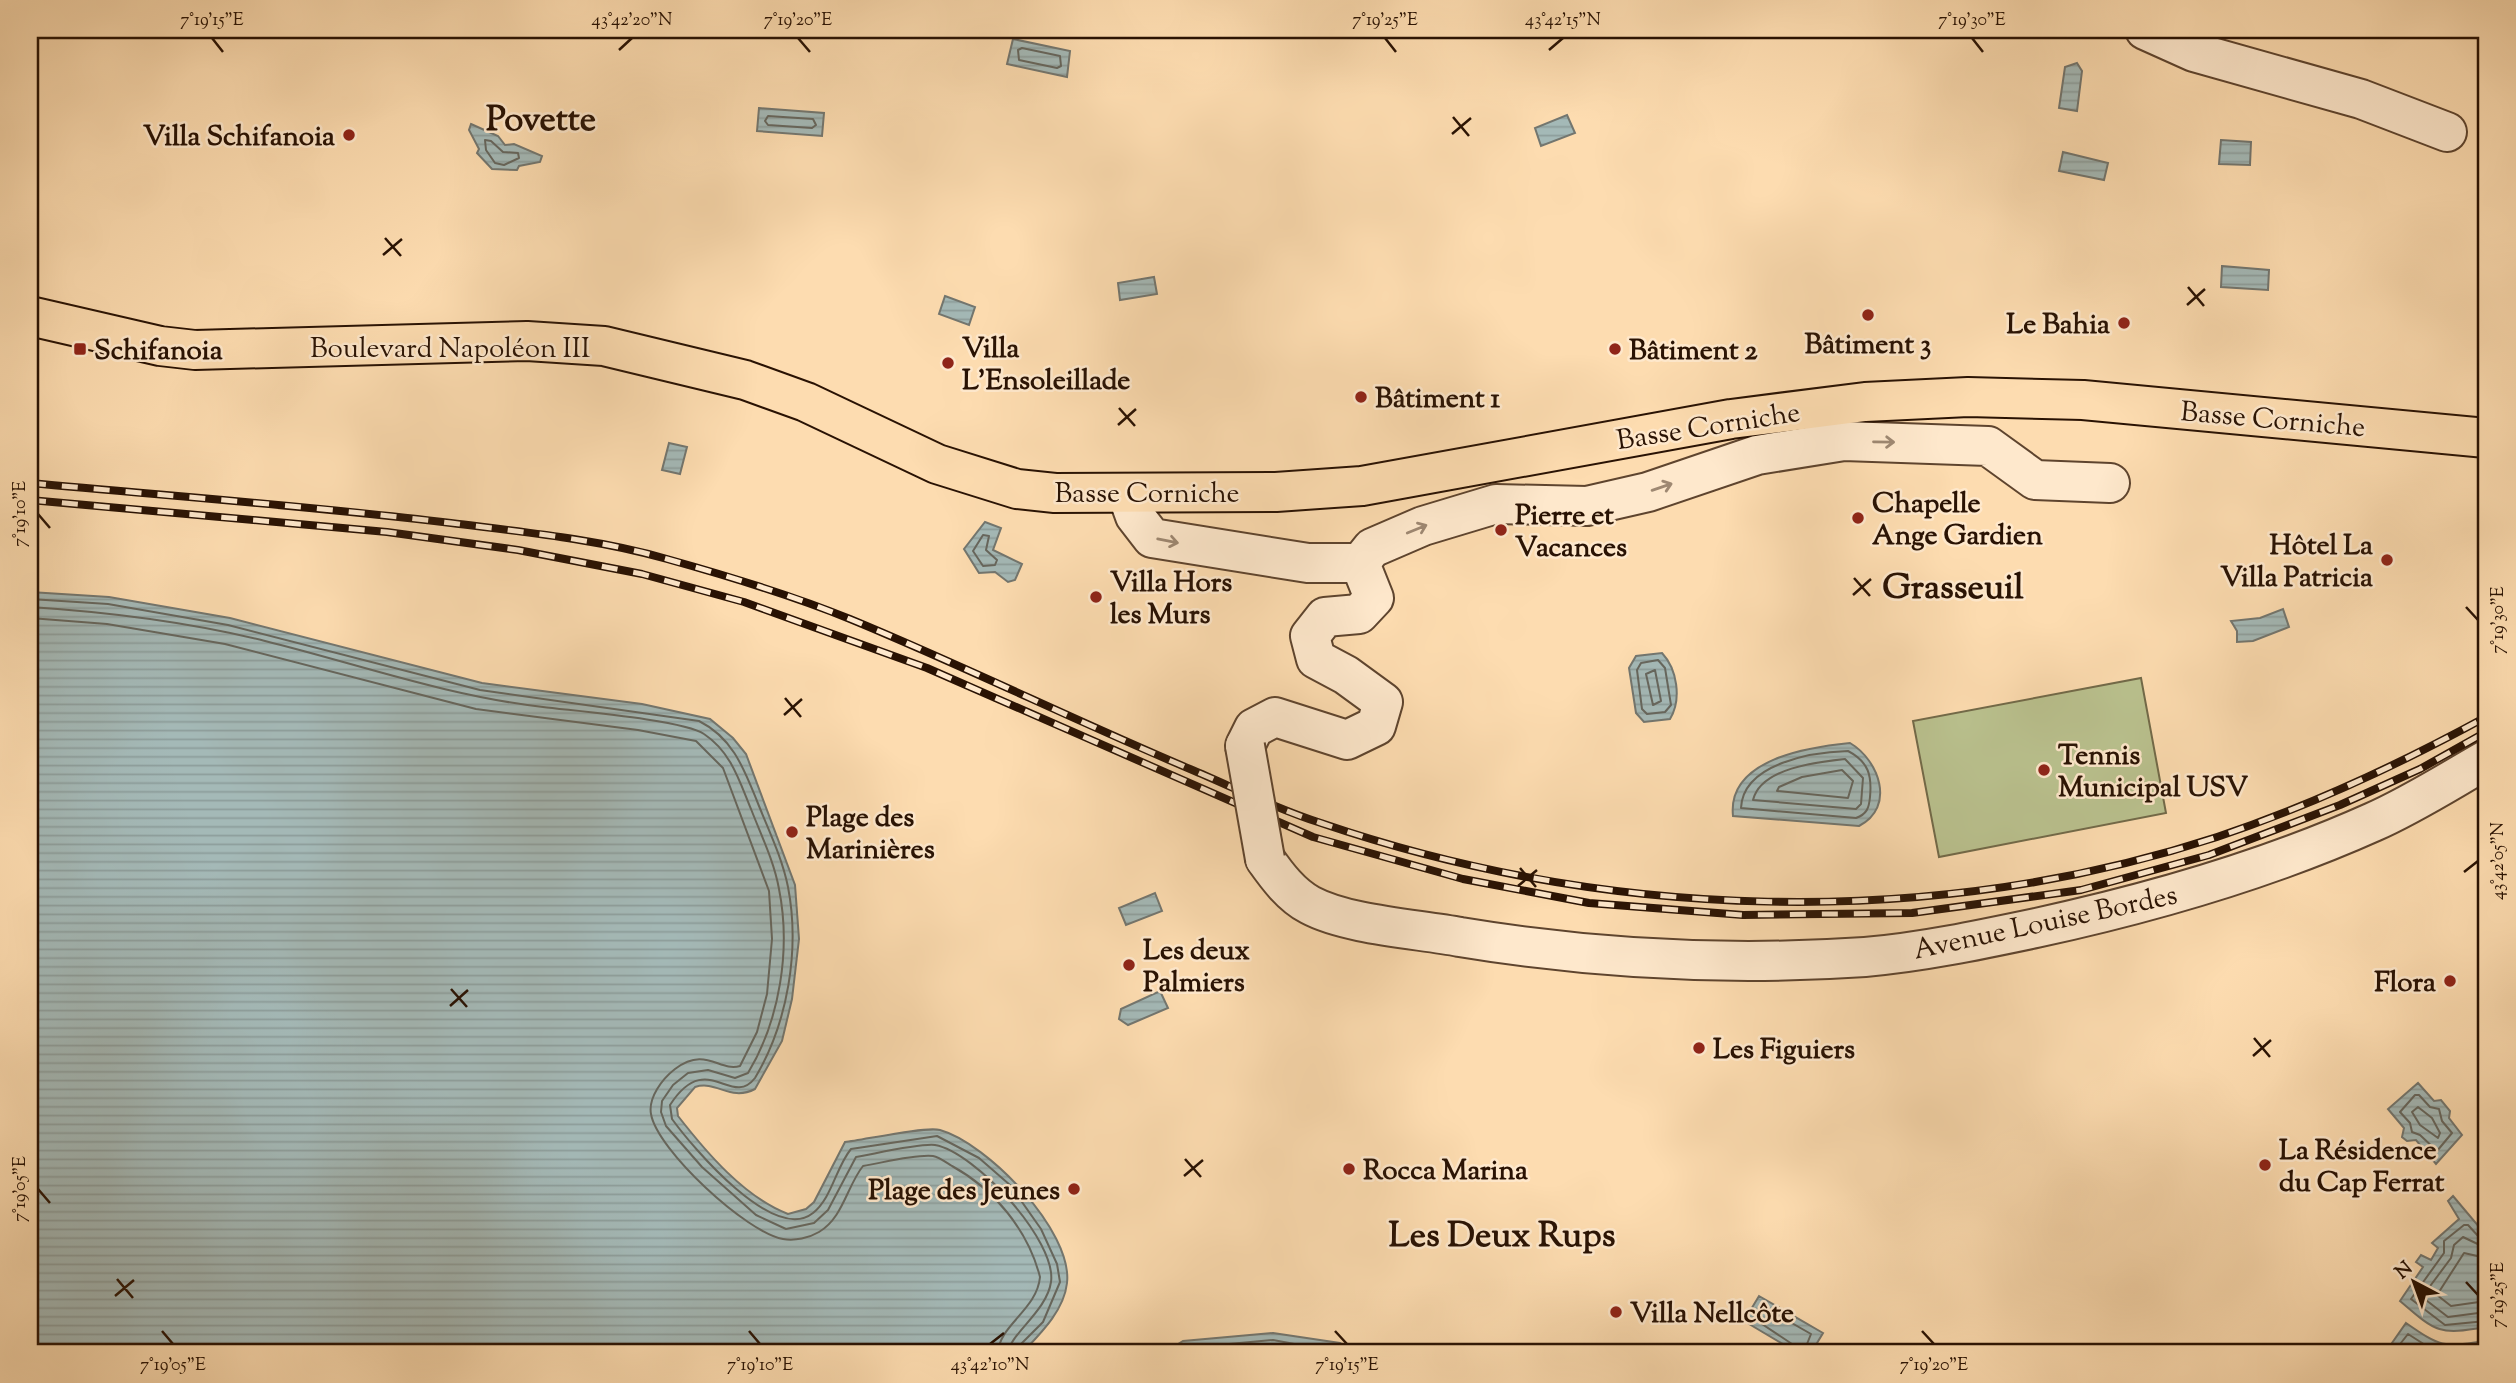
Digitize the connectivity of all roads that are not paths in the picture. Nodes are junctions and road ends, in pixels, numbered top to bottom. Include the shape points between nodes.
1 (2145, 30) edge
2 (2447, 132) dead end
3 (30, 316) edge
4 (2486, 438) edge
5 (937, 464) joint
6 (2110, 483) dead end
7 (1126, 494) junction
8 (1360, 564) junction
9 (2486, 760) edge

1 - 2 street via 2194,52 2361,99
3 - 5 main road, Boulevard Napoléon III via 195,350 527,341 604,346 745,380 806,402
4 - 7 main road, Basse Corniche via 2083,400 1968,397 1865,402 1731,419 1362,486
5 - 7 main road, Basse Corniche via 1017,489
8 -> 6 street via 1371,548 1496,504 1587,506 1648,492 1757,455 1844,441 1988,446 2035,480
7 -> 8 street via 1152,538 1308,563
8 - 9 street, Avenue Louise Bordes, bridge via 1374,598 1359,614 1325,617 1310,636 1316,659 1383,702 1376,726 1347,740 1275,717 1255,728 1245,746 1265,859 1279,880 1309,905 1344,917 1532,949 1659,958 1789,961 1972,942 2106,913 2203,885 2374,821

